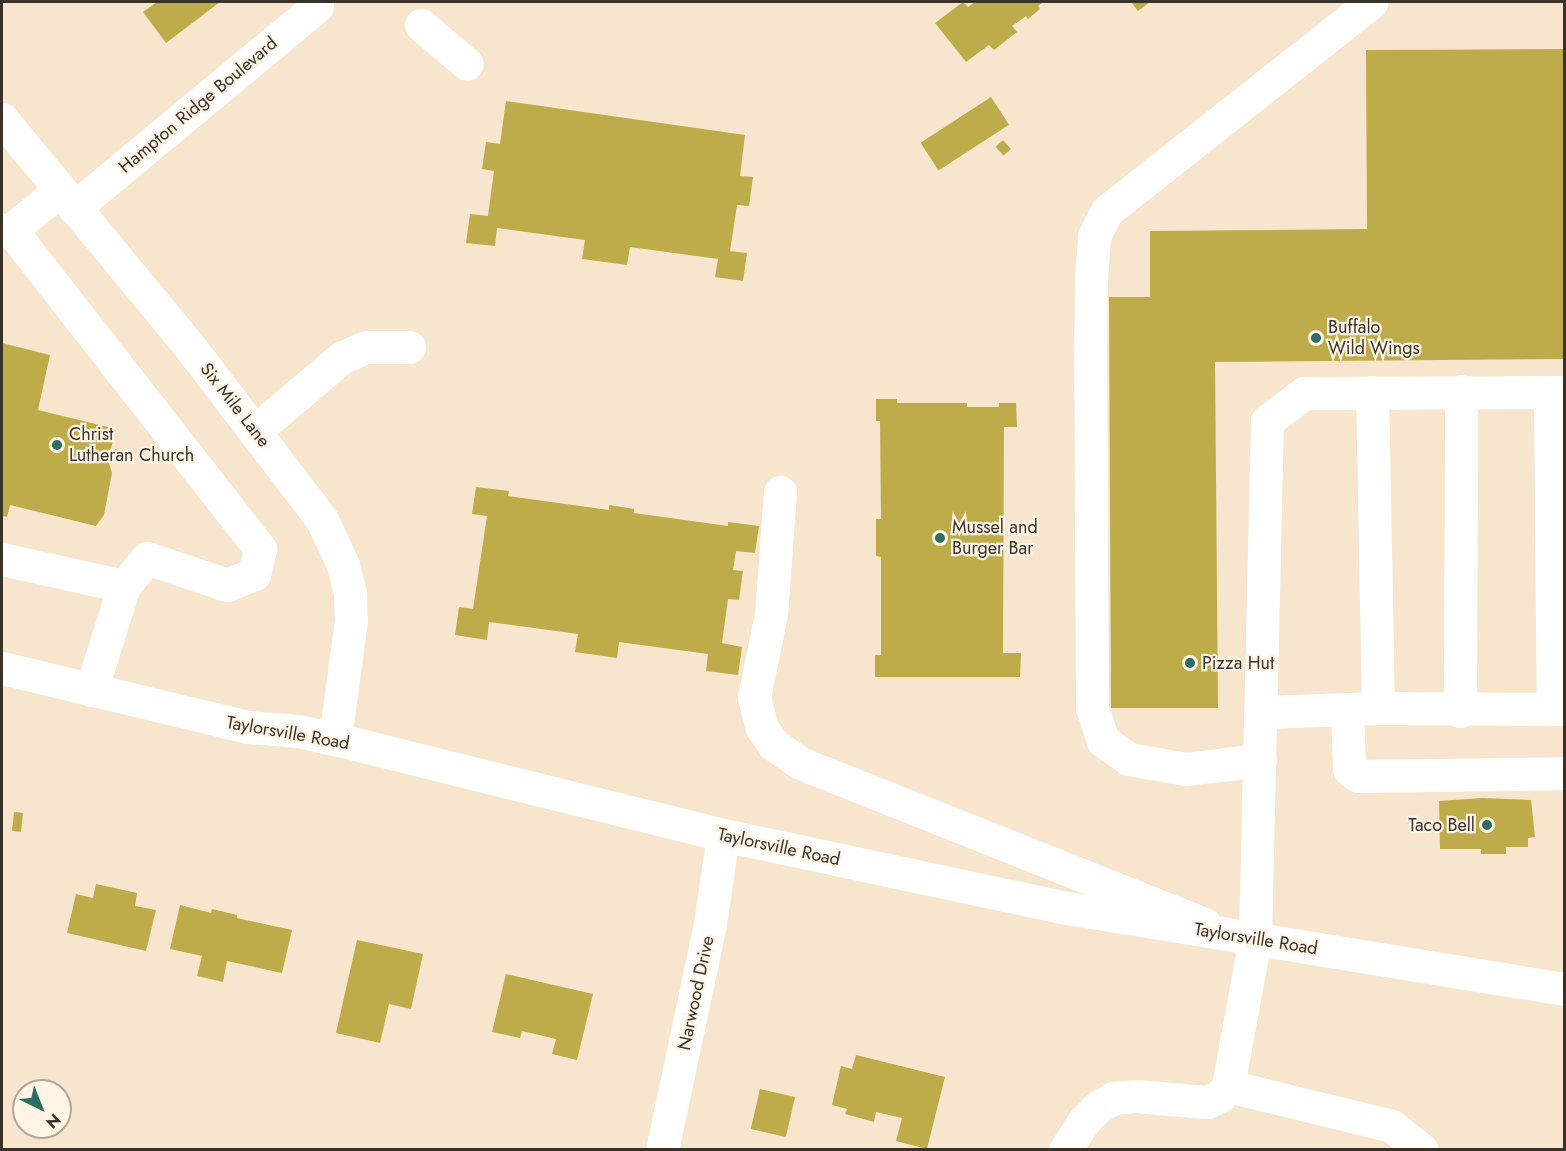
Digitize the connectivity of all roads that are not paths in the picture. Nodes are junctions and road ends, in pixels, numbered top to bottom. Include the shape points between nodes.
1 (313, 2) edge
2 (1372, 2) edge
3 (421, 24) dead end
4 (467, 64) dead end
5 (2, 118) edge
6 (67, 199) junction
7 (6, 230) edge
8 (409, 347) dead end
9 (1461, 391) junction
10 (1372, 392) junction
11 (1557, 392) edge
12 (255, 431) junction
13 (780, 492) dead end
14 (2, 559) edge
15 (124, 586) junction
16 (2, 668) edge
17 (91, 690) junction
18 (1559, 709) edge
19 (1363, 710) junction
20 (1460, 711) junction
21 (1261, 712) junction
22 (335, 739) junction
23 (1260, 760) junction
24 (1564, 773) edge
25 (723, 835) junction
26 (1246, 938) junction
27 (1564, 989) edge
28 (1228, 1086) junction
29 (662, 1149) edge
30 (1065, 1149) edge
31 (1422, 1149) edge

1 - 6 main road, Hampton Ridge Boulevard via 317,6
2 - 23 main road via 1107,211 1094,236 1090,347 1092,708 1103,741 1129,759 1186,769
3 - 4 main road
5 - 6 main road, Six Mile Lane
6 - 7 main road
6 - 12 main road, Six Mile Lane
7 - 15 main road via 260,549 254,574 227,585 147,558
8 - 12 main road via 366,346 341,358
9 - 10 main road
9 - 11 main road
9 - 20 main road
10 - 19 main road
10 - 21 main road via 1304,393 1267,421
11 - 18 main road
12 - 22 main road, Six Mile Lane via 322,520 345,574 351,620
13 - 26 main road via 771,614 754,697 762,728 773,744 800,763
14 - 15 main road
15 - 17 main road
16 - 17 main road, Taylorsville Road
17 - 22 main road, Taylorsville Road via 248,727 300,731
18 - 20 main road
19 - 20 main road
19 - 21 main road
19 - 24 main road via 1349,769 1358,776
21 - 23 main road
22 - 25 main road, Taylorsville Road
23 - 26 main road
25 - 26 main road, Taylorsville Road via 1061,907
25 - 29 main road, Narwood Drive via 710,924
26 - 27 main road, Taylorsville Road
26 - 28 main road
28 - 30 main road via 1220,1096 1207,1102 1114,1098 1084,1121
28 - 31 main road via 1392,1126

